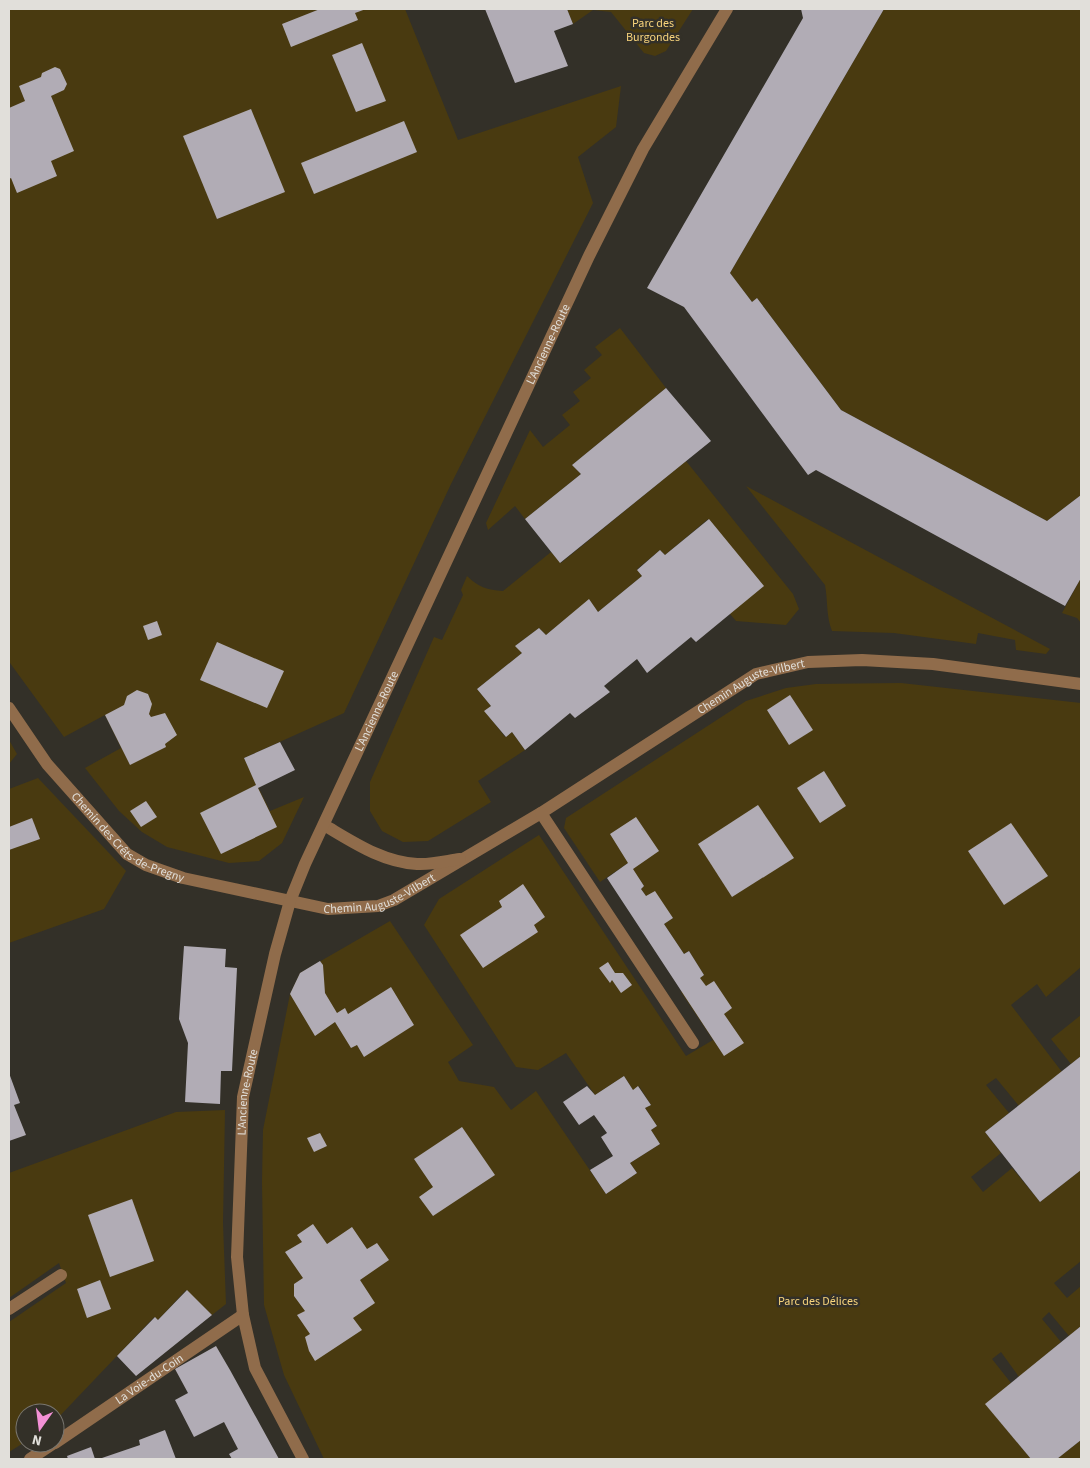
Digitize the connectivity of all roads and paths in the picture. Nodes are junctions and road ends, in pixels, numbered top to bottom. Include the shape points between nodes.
1 (727, 9) edge
2 (1081, 684) edge
3 (9, 708) edge
4 (541, 813) junction
5 (324, 825) junction
6 (465, 859) junction
7 (290, 901) junction
8 (693, 1043) dead end
9 (61, 1275) dead end
10 (9, 1309) edge
11 (243, 1315) junction
12 (65, 1436) edge
13 (303, 1459) edge

1 - 5 street, L'Ancienne-Route via 643,149 589,256
2 - 4 street, Chemin Auguste-Vilbert via 933,664 862,660 808,662 756,674
3 - 7 street, Chemin des Crêts-de-Pregny via 47,764 127,854 146,865 183,878
4 - 6 street, Chemin Auguste-Vilbert
4 - 8 street
5 - 6 street, Chemin Auguste-Vilbert via 394,861 418,864
5 - 7 street, L'Ancienne-Route
6 - 7 street, Chemin Auguste-Vilbert via 378,906 328,909
7 - 11 street, L'Ancienne-Route via 243,1097 238,1257
9 - 10 street
11 - 12 street, La Voie-du-Coin
11 - 13 street, L'Ancienne-Route via 255,1368

